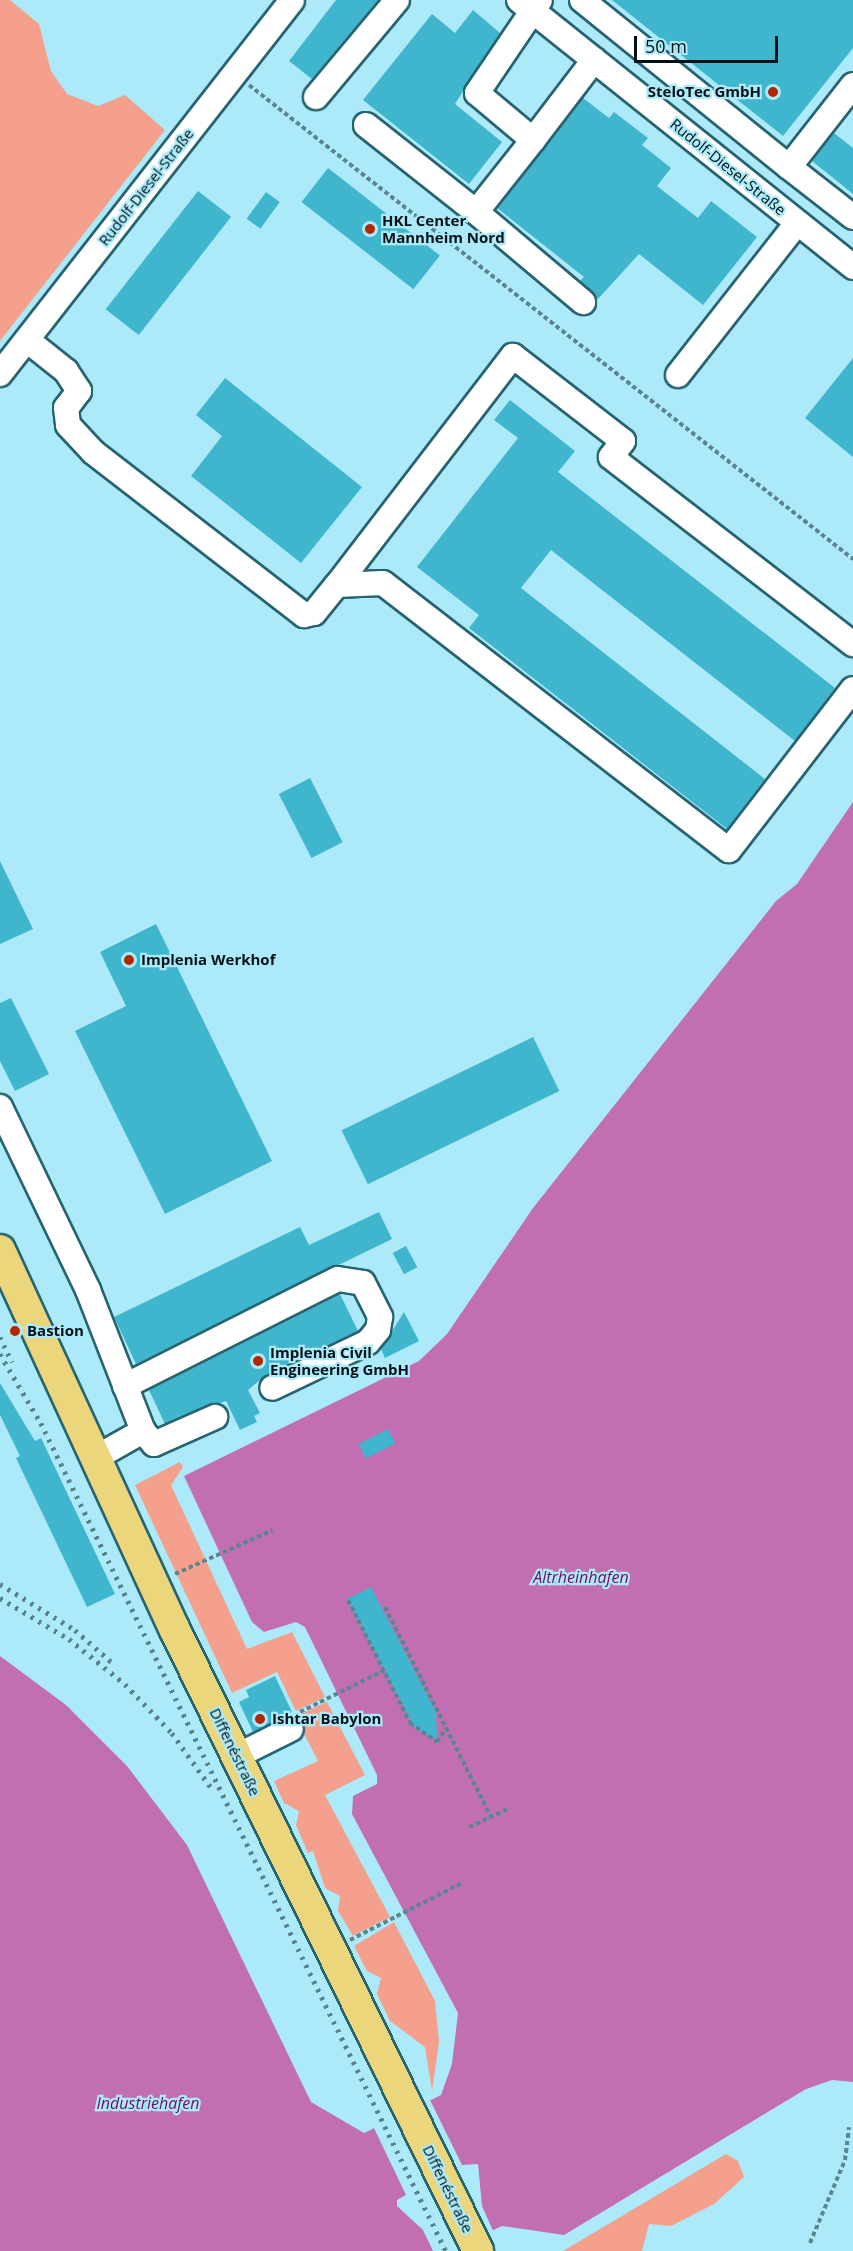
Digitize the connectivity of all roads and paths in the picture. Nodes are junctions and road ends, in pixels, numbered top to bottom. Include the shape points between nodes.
1 (292, 0) edge
2 (397, 0) edge
3 (582, 0) edge
4 (530, 4) edge
5 (594, 60) junction
6 (234, 74) junction
7 (850, 95) edge
8 (316, 97) dead end
9 (366, 125) dead end
10 (533, 140) junction
11 (789, 167) junction
12 (476, 212) junction
13 (853, 217) edge
14 (797, 223) junction
15 (853, 267) edge
16 (583, 302) dead end
17 (27, 340) junction
18 (0, 374) edge
19 (678, 375) dead end
20 (853, 559) edge
21 (338, 585) junction
22 (853, 644) edge
23 (853, 689) edge
24 (0, 1107) edge
25 (0, 1250) edge
26 (125, 1386) junction
27 (272, 1388) dead end
28 (216, 1417) dead end
29 (143, 1431) junction
30 (97, 1457) junction
31 (273, 1530) dead end
32 (168, 1577) dead end
33 (348, 1600) dead end
34 (385, 1607) dead end
35 (383, 1671) junction
36 (321, 1701) dead end
37 (446, 1728) junction
38 (291, 1729) dead end
39 (237, 1756) junction
40 (510, 1808) dead end
41 (491, 1817) junction
42 (469, 1827) dead end
43 (462, 1882) dead end
44 (345, 1942) dead end
45 (849, 2127) dead end
46 (810, 2243) dead end
47 (478, 2251) edge

1 - 6 street, Rudolf-Diesel-Straße
2 - 8 street
3 - 11 street
4 - 5 street, Rudolf-Diesel-Straße
4 - 10 street via 520,36 477,93
5 - 10 street
5 - 14 street, Rudolf-Diesel-Straße
6 - 17 street, Rudolf-Diesel-Straße
6 - 20 path
7 - 11 street
9 - 12 street
10 - 12 street
11 - 13 street
12 - 16 street
14 - 15 street, Rudolf-Diesel-Straße
14 - 19 street
17 - 18 street, Rudolf-Diesel-Straße
17 - 21 street via 66,371 79,391 66,408 68,425 93,453 304,615 314,613
21 - 22 street via 513,357 623,441 611,457
21 - 23 street via 383,583 729,850
24 - 26 street via 88,1290
25 - 30 main road, Diffenéstraße
26 - 27 street via 338,1279 363,1283 380,1317 378,1330 368,1342
26 - 29 street
28 - 29 street via 154,1444
29 - 30 street
30 - 39 main road, Diffenéstraße
31 - 32 path
33 - 35 path
34 - 37 path
35 - 36 path
35 - 37 path via 420,1734 437,1742
37 - 41 path
38 - 39 street
39 - 47 main road, Diffenéstraße
40 - 41 path
41 - 42 path
43 - 44 path
45 - 46 path via 845,2160

